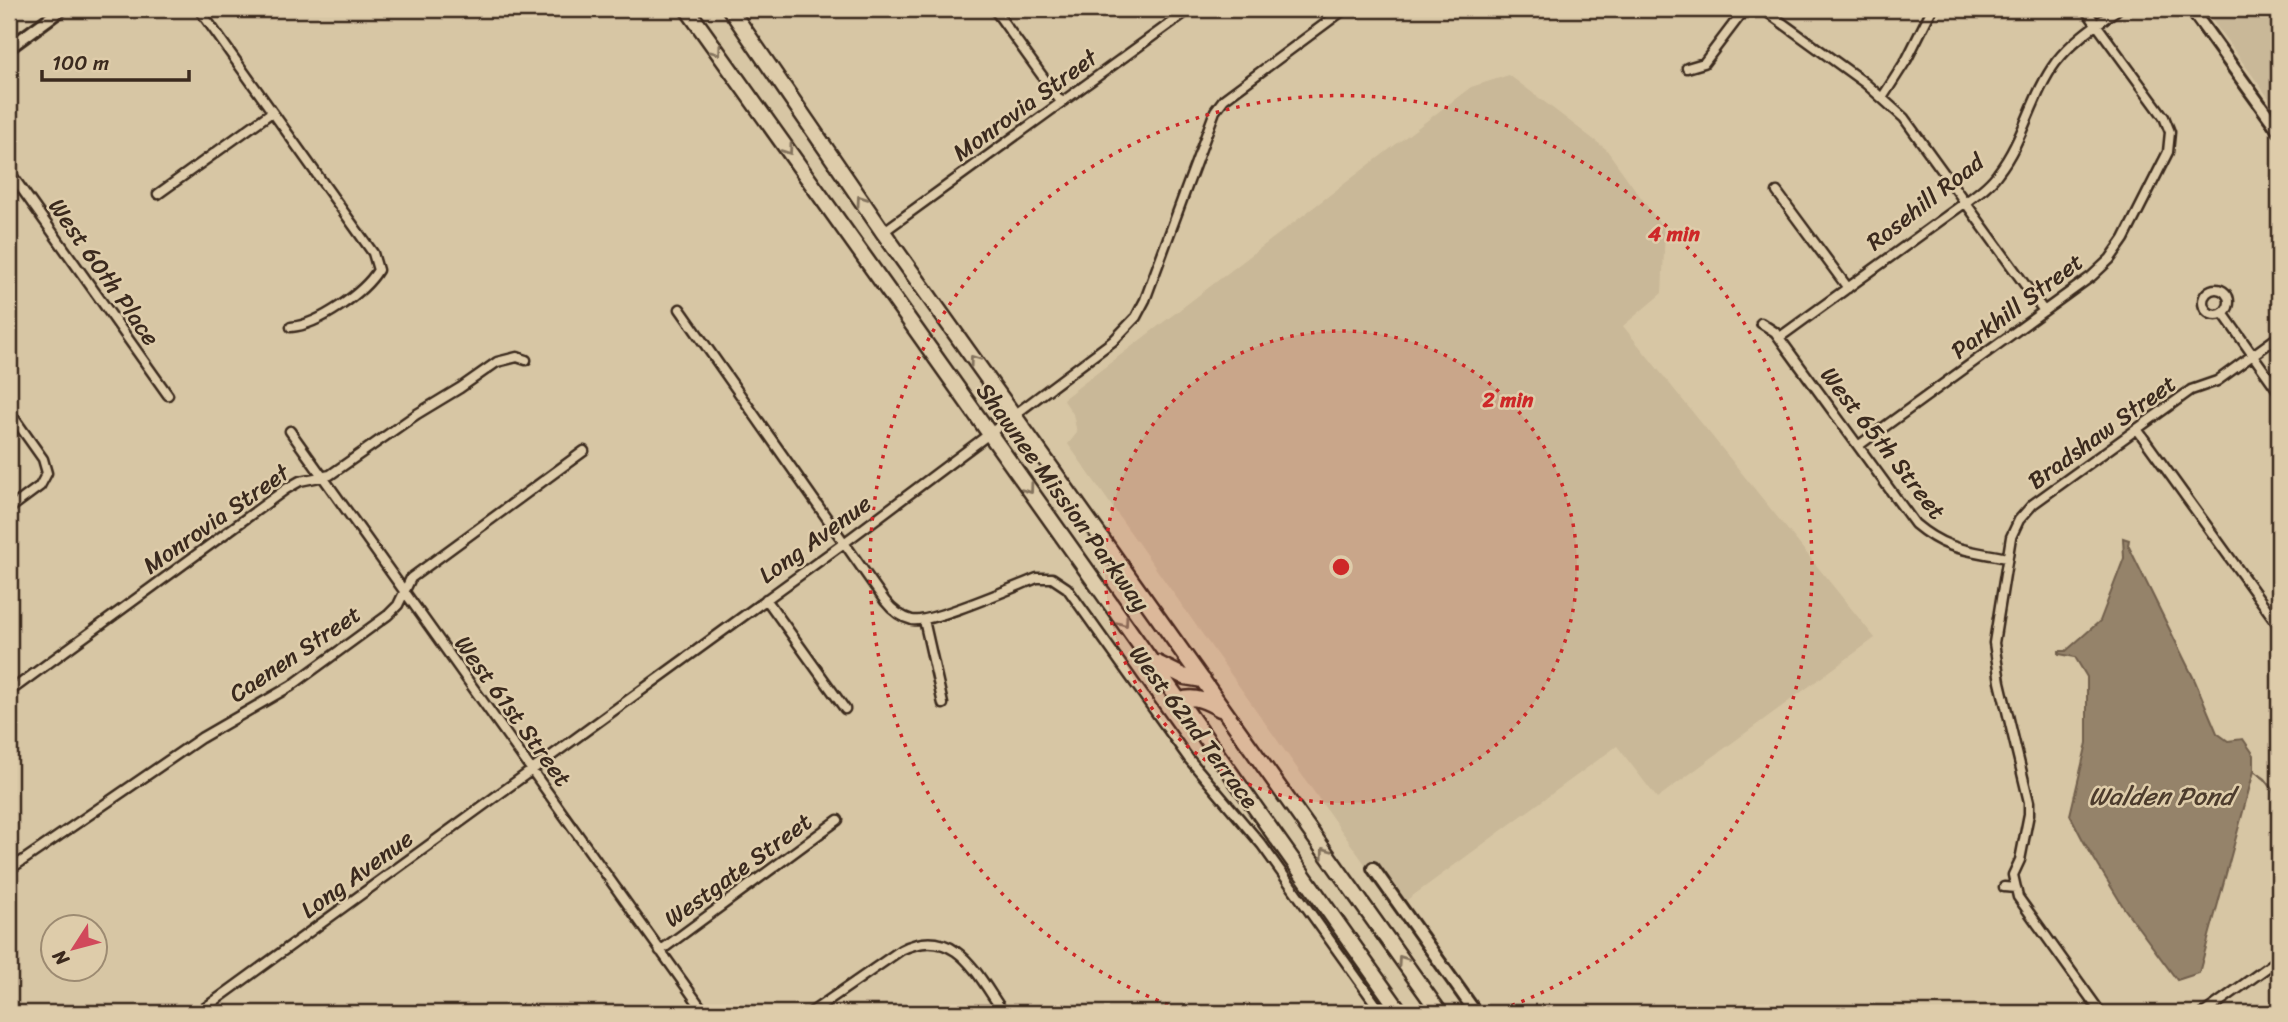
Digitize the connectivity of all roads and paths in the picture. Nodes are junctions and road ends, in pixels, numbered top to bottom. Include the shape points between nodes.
1 (62, 9) edge
2 (199, 9) edge
3 (687, 9) edge
4 (730, 9) edge
5 (994, 9) edge
6 (1190, 9) edge
7 (1345, 9) edge
8 (1745, 9) edge
9 (1763, 9) edge
10 (1932, 9) edge
11 (2085, 9) edge
12 (2118, 9) edge
13 (2191, 9) edge
14 (1179, 12) edge
15 (2097, 24) junction
16 (9, 48) edge
17 (1687, 68) dead end
18 (1882, 98) junction
19 (1061, 102) junction
20 (272, 112) junction
21 (2279, 131) edge
22 (9, 171) edge
23 (1777, 192) dead end
24 (158, 194) dead end
25 (1966, 202) junction
26 (883, 232) junction
27 (1848, 288) junction
28 (680, 309) dead end
29 (2044, 311) junction
30 (2224, 313) dead end
31 (1761, 323) dead end
32 (291, 327) dead end
33 (2279, 336) edge
34 (1780, 337) junction
35 (2253, 355) junction
36 (526, 360) dead end
37 (2279, 393) edge
38 (168, 395) dead end
39 (9, 411) edge
40 (1014, 415) junction
41 (2137, 429) junction
42 (290, 431) dead end
43 (989, 434) junction
44 (1858, 446) junction
45 (584, 451) dead end
46 (320, 476) junction
47 (9, 509) edge
48 (844, 543) junction
49 (2007, 558) junction
50 (404, 593) junction
51 (766, 599) junction
52 (924, 620) junction
53 (2279, 625) edge
54 (1153, 660) junction
55 (1203, 680) junction
56 (9, 692) edge
57 (1181, 700) junction
58 (943, 704) dead end
59 (845, 709) dead end
60 (1225, 712) junction
61 (532, 771) junction
62 (838, 820) dead end
63 (1373, 868) dead end
64 (9, 870) edge
65 (2004, 887) dead end
66 (2016, 888) junction
67 (660, 951) junction
68 (2279, 959) edge
69 (198, 1013) edge
70 (704, 1013) edge
71 (810, 1013) edge
72 (1004, 1013) edge
73 (1381, 1013) edge
74 (1401, 1013) edge
75 (1440, 1013) edge
76 (1476, 1013) edge
77 (2101, 1013) edge
78 (2204, 1013) edge

1 - 16 street
2 - 20 street
3 -> 43 highway, Shawnee Mission Parkway
26 -> 4 highway, Shawnee Mission Parkway
5 - 19 street
6 - 14 street, Monrovia Street
7 - 40 street, Long Avenue via 1224,99 1136,317 1113,341
8 - 17 street via 1704,64
9 - 18 street
10 - 18 street via 1908,59
11 - 15 street, Parkhill Street
12 - 15 street, Rosehill Road
13 - 21 street
14 - 19 street, Monrovia Street
15 - 25 street, Rosehill Road via 2056,62 2005,163 1993,180
15 - 29 street, Parkhill Street via 2166,120 2168,152 2132,226 2110,259
18 - 25 street via 1904,118
19 - 26 street, Monrovia Street
20 - 24 street
20 - 32 street via 373,253 378,270 370,283 314,322
22 - 38 street, West 60th Place
23 - 27 street
25 - 27 street, Rosehill Road
25 - 29 street
40 -> 26 highway, Shawnee Mission Parkway
27 - 34 street, Rosehill Road
28 - 48 street
29 - 44 street, Parkhill Street
30 - 35 street
31 - 34 street, West 65th Street
33 - 35 street, Bradshaw Street
34 - 44 street, West 65th Street
35 - 37 street
35 - 41 street, Bradshaw Street via 2217,382 2191,390
36 - 46 street, Monrovia Street via 517,357 496,362 330,475
39 - 47 street via 43,459 47,474 40,486
40 - 43 street, Long Avenue
40 - 55 highway, Shawnee Mission Parkway
41 - 49 street, Bradshaw Street via 2033,504 2019,520
41 - 53 street
42 - 46 street, West 61st Street
43 - 48 street, Long Avenue
43 -> 54 highway, Shawnee Mission Parkway
44 - 49 street, West 65th Street via 1915,524 1933,539
45 - 50 street, Caenen Street via 411,578
46 - 50 street, West 61st Street
46 - 56 street, Monrovia Street via 286,489
48 - 51 street, Long Avenue
48 - 52 street via 892,609 914,621
49 - 66 street via 1994,656 2029,803 2020,860 2013,875
50 - 61 street, West 61st Street
50 - 64 street, Caenen Street via 388,615 290,686 201,738
51 - 59 street
51 - 61 street, Long Avenue
52 - 58 street
52 - 73 street, West 62nd Terrace via 1037,578 1052,578 1067,588 1189,759 1262,845
54 - 55 highway
54 - 57 highway, Shawnee Mission Parkway
55 - 60 highway, Shawnee Mission Parkway
57 - 60 highway via 1199,699
57 - 74 highway, Shawnee Mission Parkway
75 -> 60 highway, Shawnee Mission Parkway
61 - 67 street, West 61st Street
61 - 69 street, Long Avenue
62 - 67 street, Westgate Street
63 - 76 street
65 - 66 street
66 - 77 street via 2034,922
67 - 70 street, West 61st Street
68 - 78 street
71 - 72 street via 916,943 949,945 964,957

